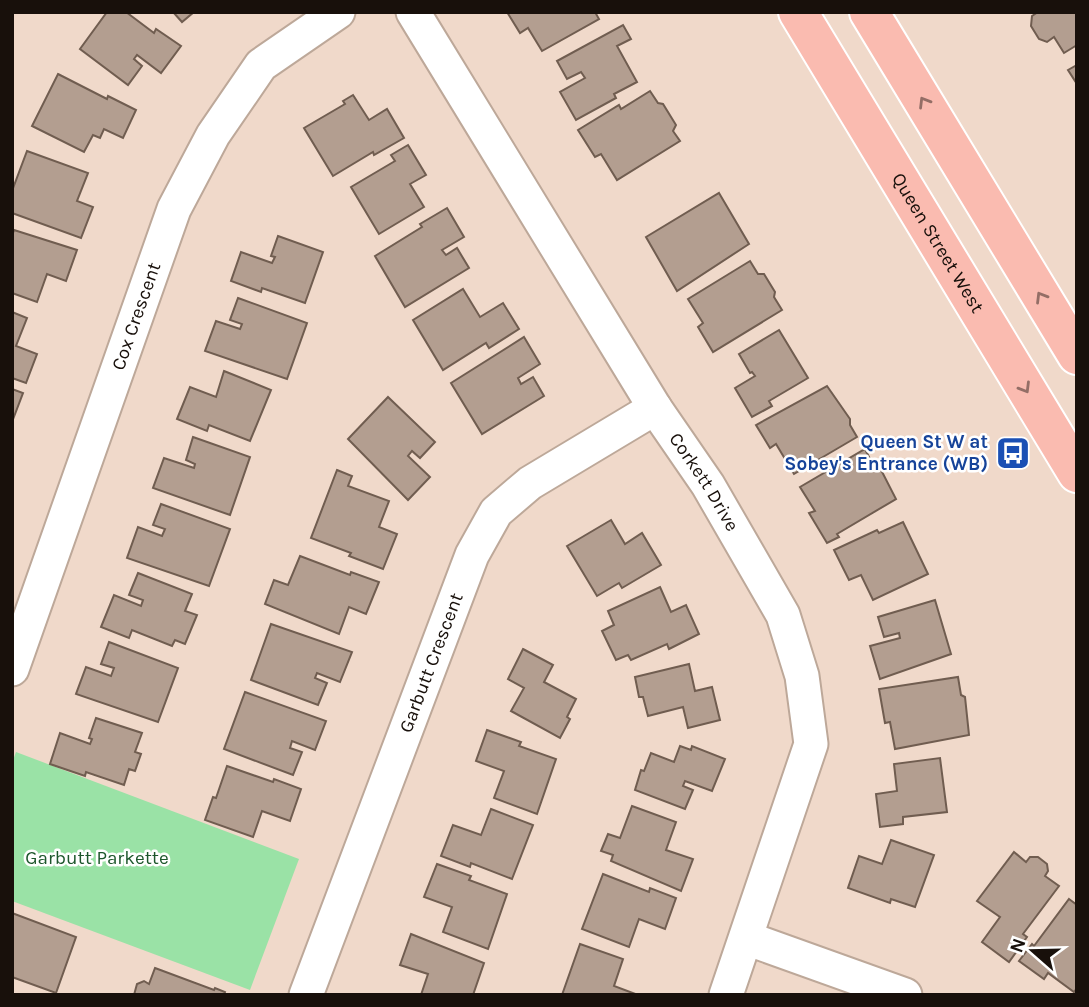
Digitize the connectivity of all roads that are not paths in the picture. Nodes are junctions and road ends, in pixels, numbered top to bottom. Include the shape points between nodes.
1 (338, 12) edge
2 (413, 12) edge
3 (798, 12) edge
4 (869, 12) edge
5 (1077, 355) edge
6 (654, 408) junction
7 (1077, 473) edge
8 (12, 669) edge
9 (746, 938) junction
10 (306, 995) edge
11 (726, 995) edge
12 (905, 995) edge

1 - 8 street, Cox Crescent via 261,65 213,135 174,209
2 - 6 street, Corkett Drive
3 -> 7 main road, Queen Street West
5 -> 4 main road
6 - 9 street, Corkett Drive via 708,485 783,615 802,676 811,744
6 - 10 street, Garbutt Crescent via 530,483 496,512 472,555
9 - 11 street, Corkett Drive
9 - 12 street

